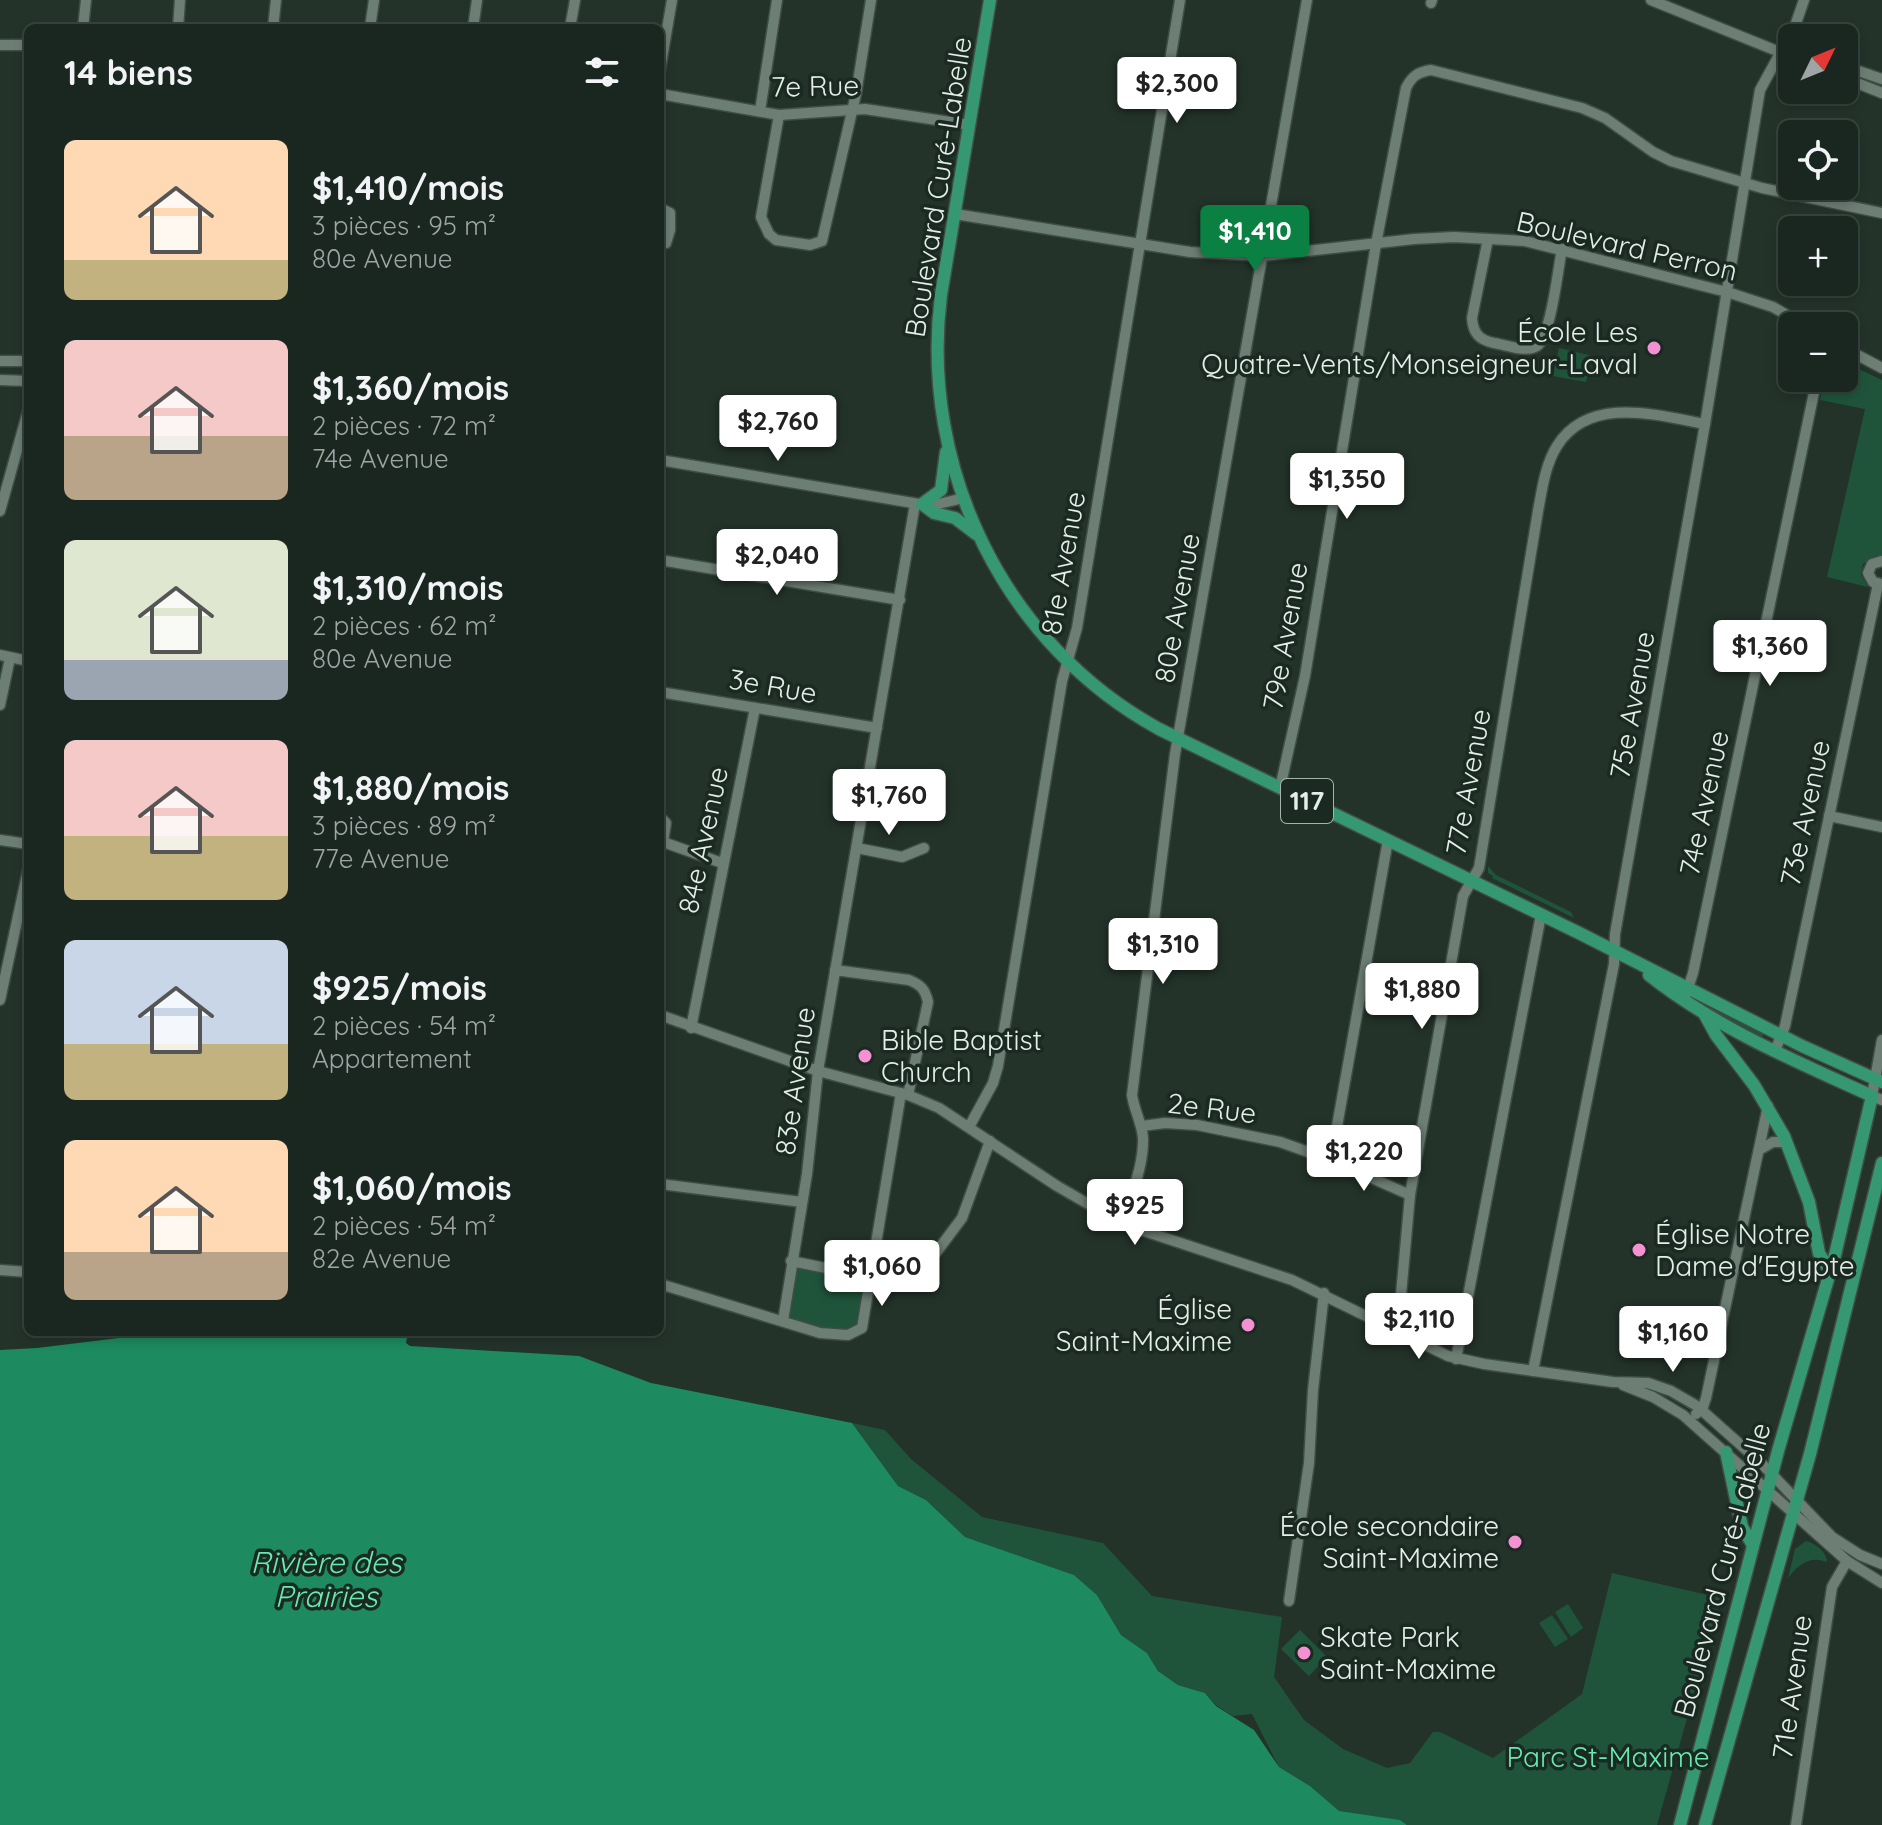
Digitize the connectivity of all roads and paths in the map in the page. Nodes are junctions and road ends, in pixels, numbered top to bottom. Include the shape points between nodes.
1 (86, 0) edge
2 (180, 0) edge
3 (276, 0) edge
4 (374, 0) edge
5 (477, 0) edge
6 (575, 0) edge
7 (672, 0) edge
8 (777, 0) edge
9 (871, 0) edge
10 (1180, 0) edge
11 (1307, 0) edge
12 (1651, 0) edge
13 (1804, 0) edge
14 (991, 3) edge
15 (1670, 4) edge
16 (83, 24) edge
17 (178, 24) edge
18 (273, 24) edge
19 (371, 24) edge
20 (474, 24) edge
21 (571, 24) edge
22 (1796, 24) edge
23 (0, 45) edge
24 (24, 45) edge
25 (664, 47) edge
26 (1778, 49) edge
27 (1778, 66) edge
28 (1858, 71) edge
29 (1882, 79) edge
30 (1858, 84) edge
31 (1882, 93) edge
32 (664, 95) edge
33 (852, 109) junction
34 (760, 111) junction
35 (779, 115) junction
36 (970, 125) junction
37 (1745, 182) junction
38 (664, 210) edge
39 (1882, 213) edge
40 (955, 214) junction
41 (1488, 239) junction
42 (664, 243) edge
43 (1140, 244) junction
44 (1376, 244) junction
45 (1562, 249) junction
46 (1262, 256) junction
47 (1727, 292) junction
48 (1782, 312) edge
49 (1858, 355) edge
50 (0, 361) edge
51 (24, 361) edge
52 (1882, 368) edge
53 (0, 380) edge
54 (24, 381) edge
55 (1814, 392) edge
56 (1705, 424) junction
57 (24, 425) edge
58 (948, 441) junction
59 (664, 461) edge
60 (964, 498) junction
61 (918, 504) junction
62 (0, 511) edge
63 (978, 536) junction
64 (664, 561) edge
65 (1882, 561) edge
66 (1880, 584) edge
67 (900, 600) junction
68 (5, 656) edge
69 (1068, 662) junction
70 (664, 693) edge
71 (0, 705) edge
72 (755, 708) junction
73 (877, 728) junction
74 (1178, 738) junction
75 (1280, 788) junction
76 (1829, 816) junction
77 (1882, 827) edge
78 (0, 840) edge
79 (1388, 840) junction
80 (24, 843) edge
81 (664, 843) edge
82 (857, 848) junction
83 (924, 848) dead end
84 (722, 863) junction
85 (1472, 881) junction
86 (24, 889) edge
87 (1541, 915) junction
88 (1614, 952) junction
89 (1627, 959) junction
90 (835, 970) junction
91 (1688, 988) junction
92 (0, 1000) edge
93 (1683, 1001) junction
94 (1705, 1015) junction
95 (664, 1017) edge
96 (691, 1028) junction
97 (1781, 1036) junction
98 (1882, 1040) edge
99 (1775, 1051) junction
100 (818, 1071) junction
101 (1878, 1081) edge
102 (904, 1094) junction
103 (1877, 1098) edge
104 (1768, 1106) junction
105 (1142, 1126) junction
106 (969, 1127) junction
107 (990, 1141) junction
108 (1787, 1142) junction
109 (1759, 1150) junction
110 (1331, 1160) junction
111 (1882, 1163) edge
112 (664, 1185) edge
113 (1410, 1195) junction
114 (802, 1202) junction
115 (1123, 1224) junction
116 (935, 1254) dead end
117 (791, 1261) junction
118 (0, 1270) edge
119 (1829, 1270) junction
120 (24, 1272) edge
121 (870, 1277) junction
122 (664, 1285) edge
123 (1324, 1293) junction
124 (783, 1321) junction
125 (1393, 1331) junction
126 (1456, 1359) junction
127 (1533, 1371) junction
128 (1613, 1382) junction
129 (1701, 1409) junction
130 (1689, 1419) junction
131 (1726, 1452) junction
132 (1772, 1474) junction
133 (1768, 1491) junction
134 (1794, 1507) junction
135 (1753, 1545) junction
136 (1847, 1561) junction
137 (1882, 1564) edge
138 (1882, 1583) edge
139 (1289, 1601) dead end
140 (1680, 1825) edge
141 (1705, 1825) edge
142 (1796, 1825) edge

1 - 16 street
2 - 17 street
3 - 18 street
4 - 19 street
5 - 20 street
6 - 21 street
7 - 25 street
8 - 34 street
9 - 33 street
10 - 43 street, 81e Avenue
11 - 46 street, 80e Avenue
12 - 15 street
13 - 22 street, 75e Avenue
14 - 36 main road, Boulevard Curé-Labelle / 117
15 - 26 street
23 - 24 street
27 - 37 street, 75e Avenue via 1760,90
28 - 29 street
30 - 31 street
32 - 34 street, 7e Rue
33 - 35 street, 7e Rue
33 - 35 street via 822,241 810,245 776,240 761,217
33 - 36 street, 7e Rue
34 - 35 street, 7e Rue
36 - 40 main road, Boulevard Curé-Labelle / 117
37 - 39 street
37 - 44 street, 79e Avenue via 1671,161 1582,108 1431,70 1411,77 1406,88
37 - 47 street, 75e Avenue
38 - 42 street via 670,213 670,222
40 - 43 street, Boulevard Perron
40 - 58 main road, Boulevard Curé-Labelle / 117 via 938,328
41 - 44 street, Boulevard Perron
41 - 45 street, Boulevard Perron
41 - 45 street via 1472,326 1483,340 1527,349 1537,346 1546,332
43 - 46 street, Boulevard Perron
43 - 69 street, 81e Avenue
44 - 46 street, Boulevard Perron
44 - 75 street, 79e Avenue via 1305,676
45 - 47 street, Boulevard Perron
46 - 74 street, 80e Avenue
47 - 48 street, Boulevard Perron
47 - 56 street, 75e Avenue
49 - 52 street
50 - 51 street
53 - 54 street
55 - 91 street, 74e Avenue
56 - 85 street, 77e Avenue via 1612,413 1570,431 1557,447 1538,511 1479,868
56 - 88 street, 75e Avenue
57 - 62 street
58 - 60 main road, Boulevard Curé-Labelle / 117
58 - 61 main road via 942,487
59 - 61 street
60 - 61 street
60 - 63 main road, Boulevard Curé-Labelle / 117
61 - 63 main road via 955,518
61 - 67 street, 83e Avenue
63 - 69 main road, Boulevard Curé-Labelle / 117 via 1014,599
64 - 67 street
65 - 66 street, 73e Avenue via 1868,571
66 - 76 street, 73e Avenue
67 - 73 street, 83e Avenue
68 - 71 street
69 - 74 main road, Boulevard Curé-Labelle / 117 via 1123,707
69 - 106 street, 81e Avenue via 998,1066
70 - 72 street, 3e Rue
72 - 73 street, 3e Rue
72 - 84 street, 84e Avenue
73 - 82 street, 83e Avenue
74 - 75 main road, Boulevard Curé-Labelle / 117
74 - 105 street, 80e Avenue via 1132,1095
75 - 79 main road, Boulevard Curé-Labelle / 117
76 - 77 street
76 - 97 street, 73e Avenue
78 - 80 street
79 - 85 main road, Boulevard Curé-Labelle / 117
79 - 110 street
81 - 84 street
82 - 83 street via 902,857
82 - 90 street, 83e Avenue
84 - 96 street, 84e Avenue
85 - 87 main road, Boulevard Curé-Labelle / 117
85 - 113 street, 77e Avenue via 1463,896
86 - 92 street
87 - 88 main road, Boulevard Curé-Labelle / 117
87 - 126 street
88 - 89 main road, Boulevard Curé-Labelle / 117
88 - 127 street, 75e Avenue
89 - 91 main road, Boulevard Curé-Labelle / 117
89 - 93 main road, Boulevard Curé-Labelle / 117
90 - 100 street, 83e Avenue
90 - 102 street via 909,980 925,991 928,1002
91 - 93 street, 74e Avenue
91 - 97 main road, Boulevard Curé-Labelle / 117
93 - 94 main road, Boulevard Curé-Labelle / 117
94 - 99 main road, Boulevard Curé-Labelle
94 - 104 main road
95 - 96 street
96 - 100 street
97 - 99 street, 73e Avenue
97 - 101 main road, Boulevard Curé-Labelle / 117
98 - 101 street
99 - 103 main road, Boulevard Curé-Labelle
100 - 102 street
100 - 114 street, 83e Avenue
101 - 103 street, Boulevard Curé-Labelle
102 - 106 street
102 - 121 street
103 - 119 main road, Boulevard Curé-Labelle
104 - 108 main road
104 - 109 street
105 - 110 street, 2e Rue via 1197,1125 1280,1142
105 - 115 street, 80e Avenue via 1143,1150
106 - 107 street
107 - 115 street
107 - 116 street via 962,1218
108 - 109 street
108 - 119 main road via 1809,1202 1819,1253
109 - 129 street
110 - 113 street, 2e Rue
111 - 134 main road, Boulevard Curé-Labelle
112 - 114 street
113 - 125 street, 77e Avenue
114 - 117 street, 83e Avenue
115 - 123 street
117 - 121 street
117 - 124 street, 83e Avenue
118 - 120 street
119 - 132 main road, Boulevard Curé-Labelle
121 - 124 street via 862,1328 848,1335 820,1333
122 - 124 street
123 - 125 street
123 - 139 street via 1309,1463
125 - 126 street
126 - 127 street
127 - 128 street
128 - 129 street via 1654,1384
128 - 130 street via 1653,1397
129 - 130 street
129 - 132 street
130 - 131 street
131 - 133 street
131 - 135 main road via 1742,1527
132 - 133 main road, Boulevard Curé-Labelle
132 - 134 street
133 - 134 street
133 - 135 main road, Boulevard Curé-Labelle
134 - 136 street
134 - 137 street via 1838,1542
134 - 141 main road, Boulevard Curé-Labelle
135 - 140 main road, Boulevard Curé-Labelle
136 - 138 street
136 - 142 street, 71e Avenue via 1832,1587

